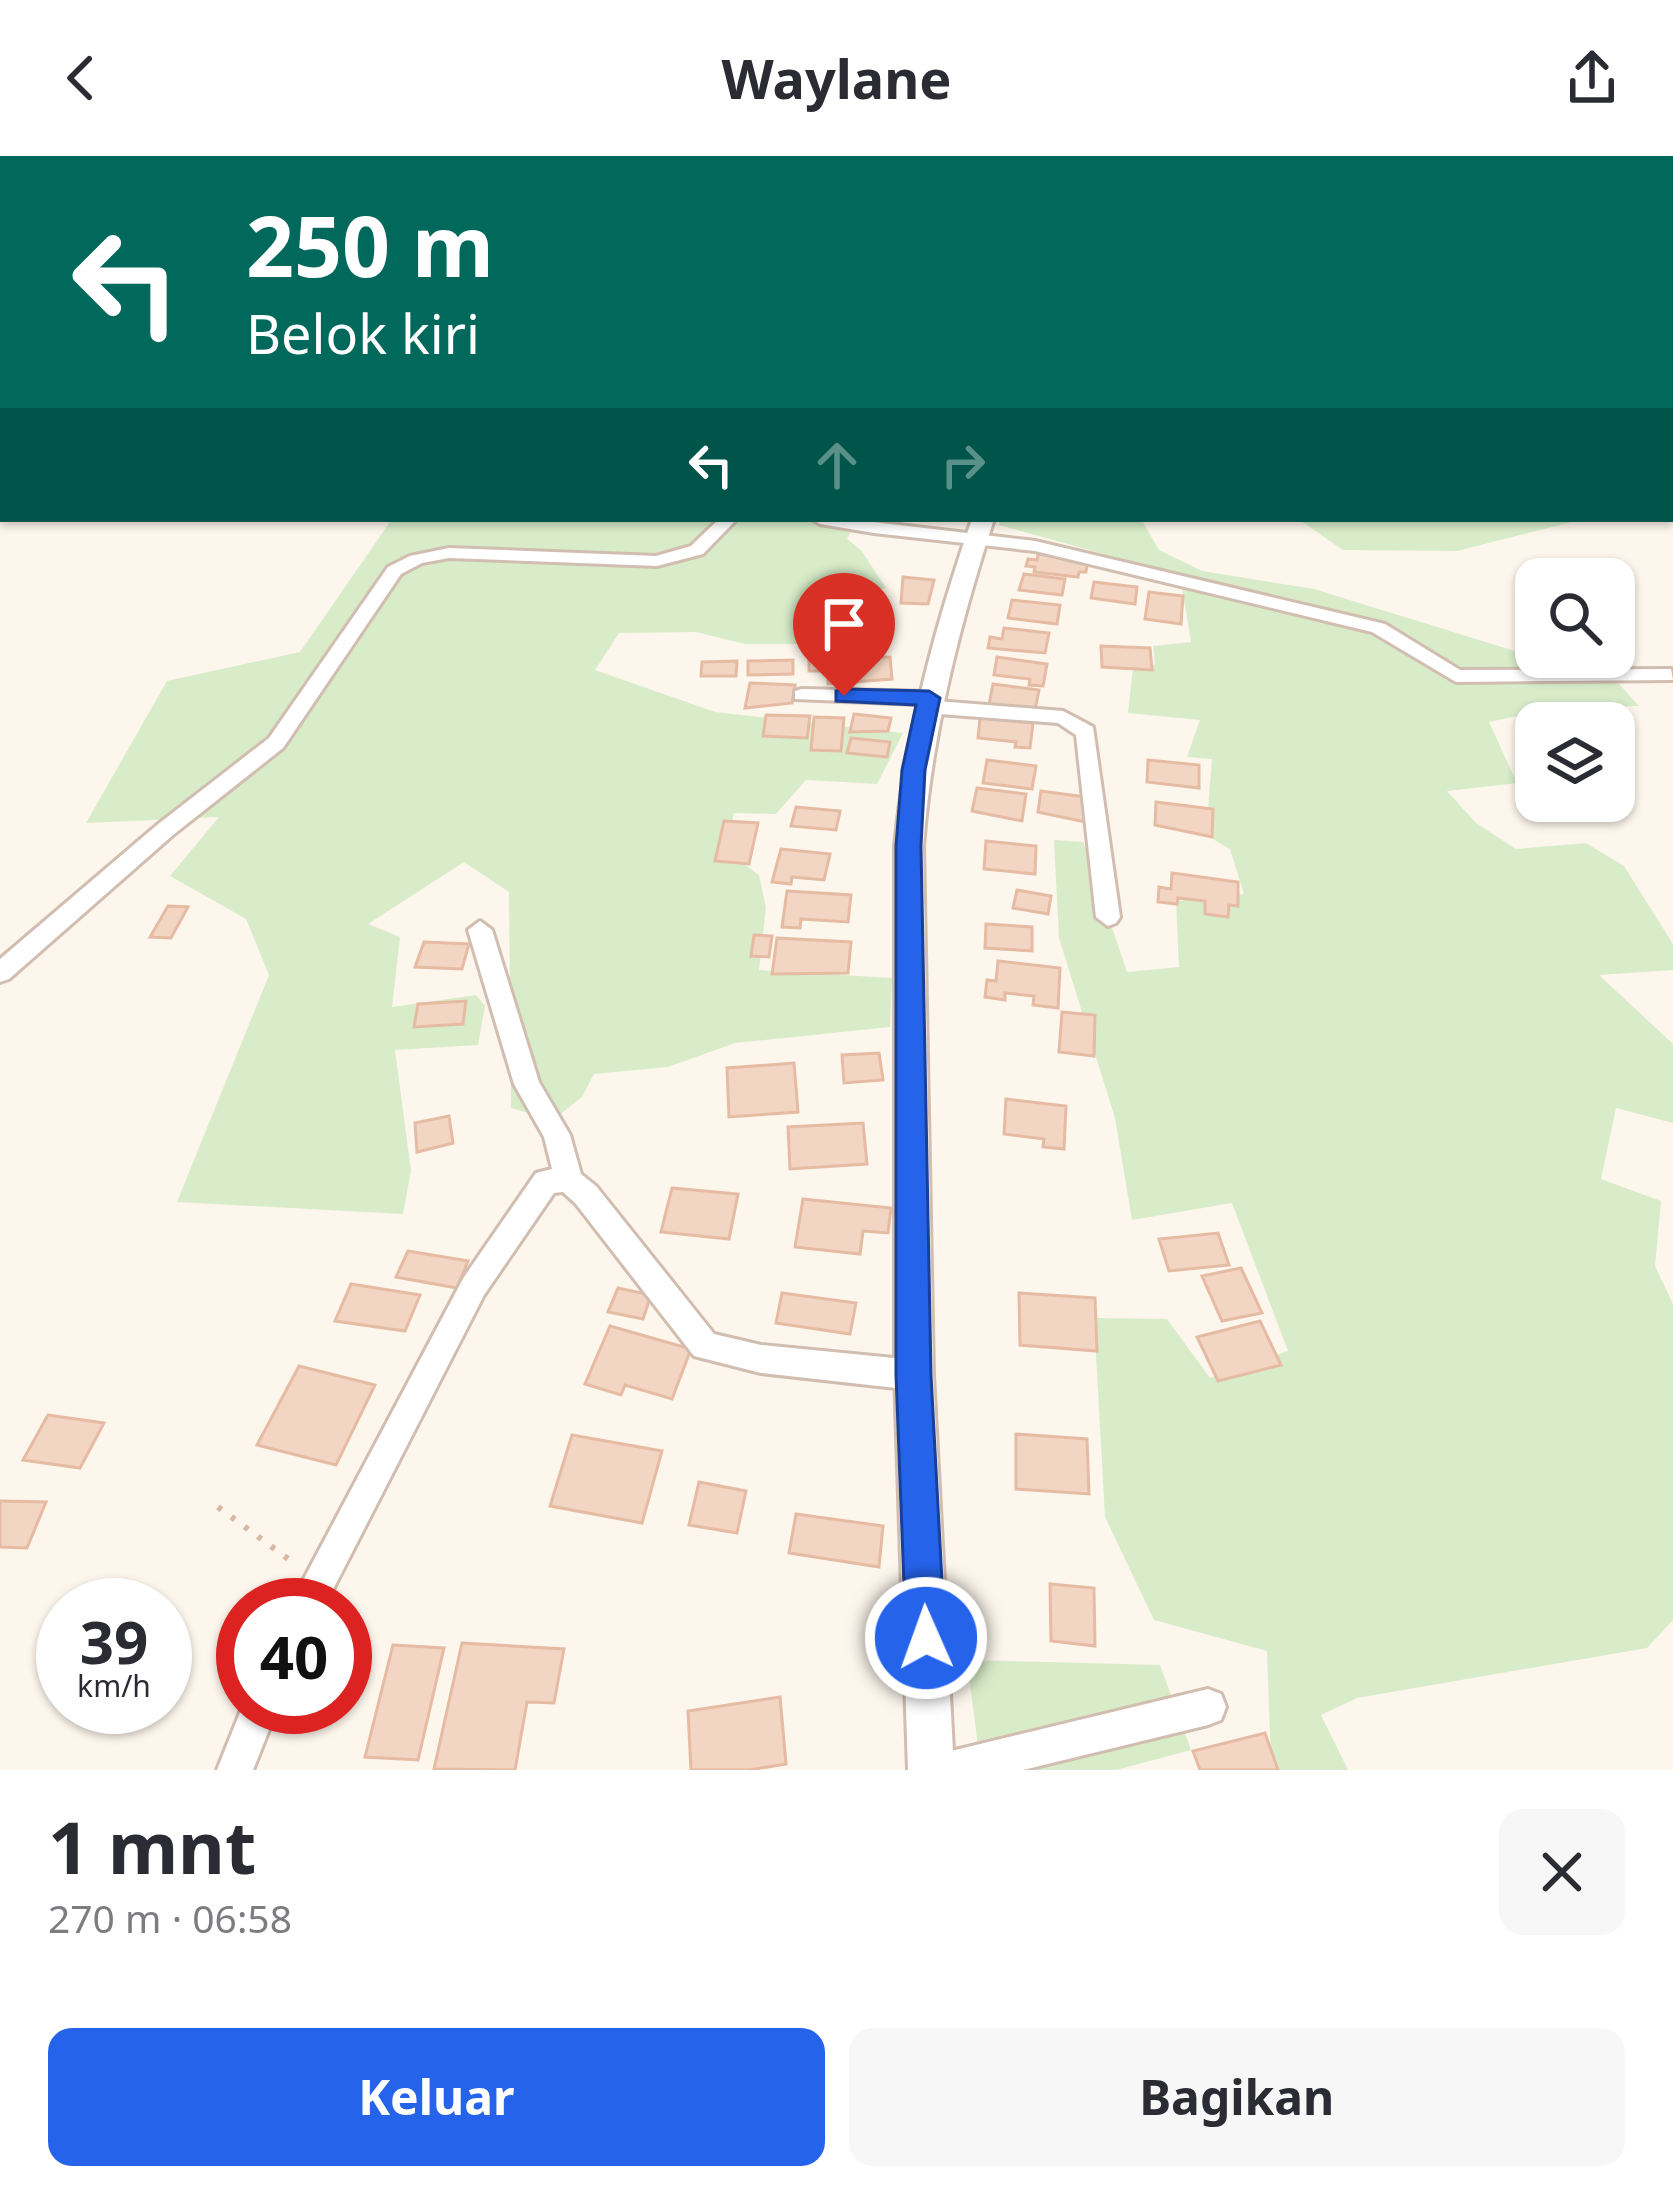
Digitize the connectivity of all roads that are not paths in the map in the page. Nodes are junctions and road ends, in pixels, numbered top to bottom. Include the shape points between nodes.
1 (726, 522) edge
2 (836, 522) edge
3 (980, 528) edge
4 (1671, 675) edge
5 (802, 695) dead end
6 (928, 703) junction
7 (1108, 917) dead end
8 (480, 930) dead end
9 (0, 973) edge
10 (569, 1180) junction
11 (914, 1375) junction
12 (321, 1578) edge
13 (1208, 1707) dead end
14 (249, 1734) edge
15 (235, 1770) edge
16 (931, 1770) edge
17 (947, 1770) edge

1 - 9 street via 698,550 657,561 449,554 400,566 275,743
2 - 3 street via 912,536
3 - 4 street via 1378,628 1456,676
3 - 6 street
5 - 6 street
6 - 7 street via 1063,717 1085,732
6 - 11 street via 909,846
8 - 10 street via 527,1084 557,1135
10 - 11 street via 705,1346
10 - 12 street via 546,1180 536,1190 474,1286
11 - 16 street
13 - 17 street
14 - 15 street

